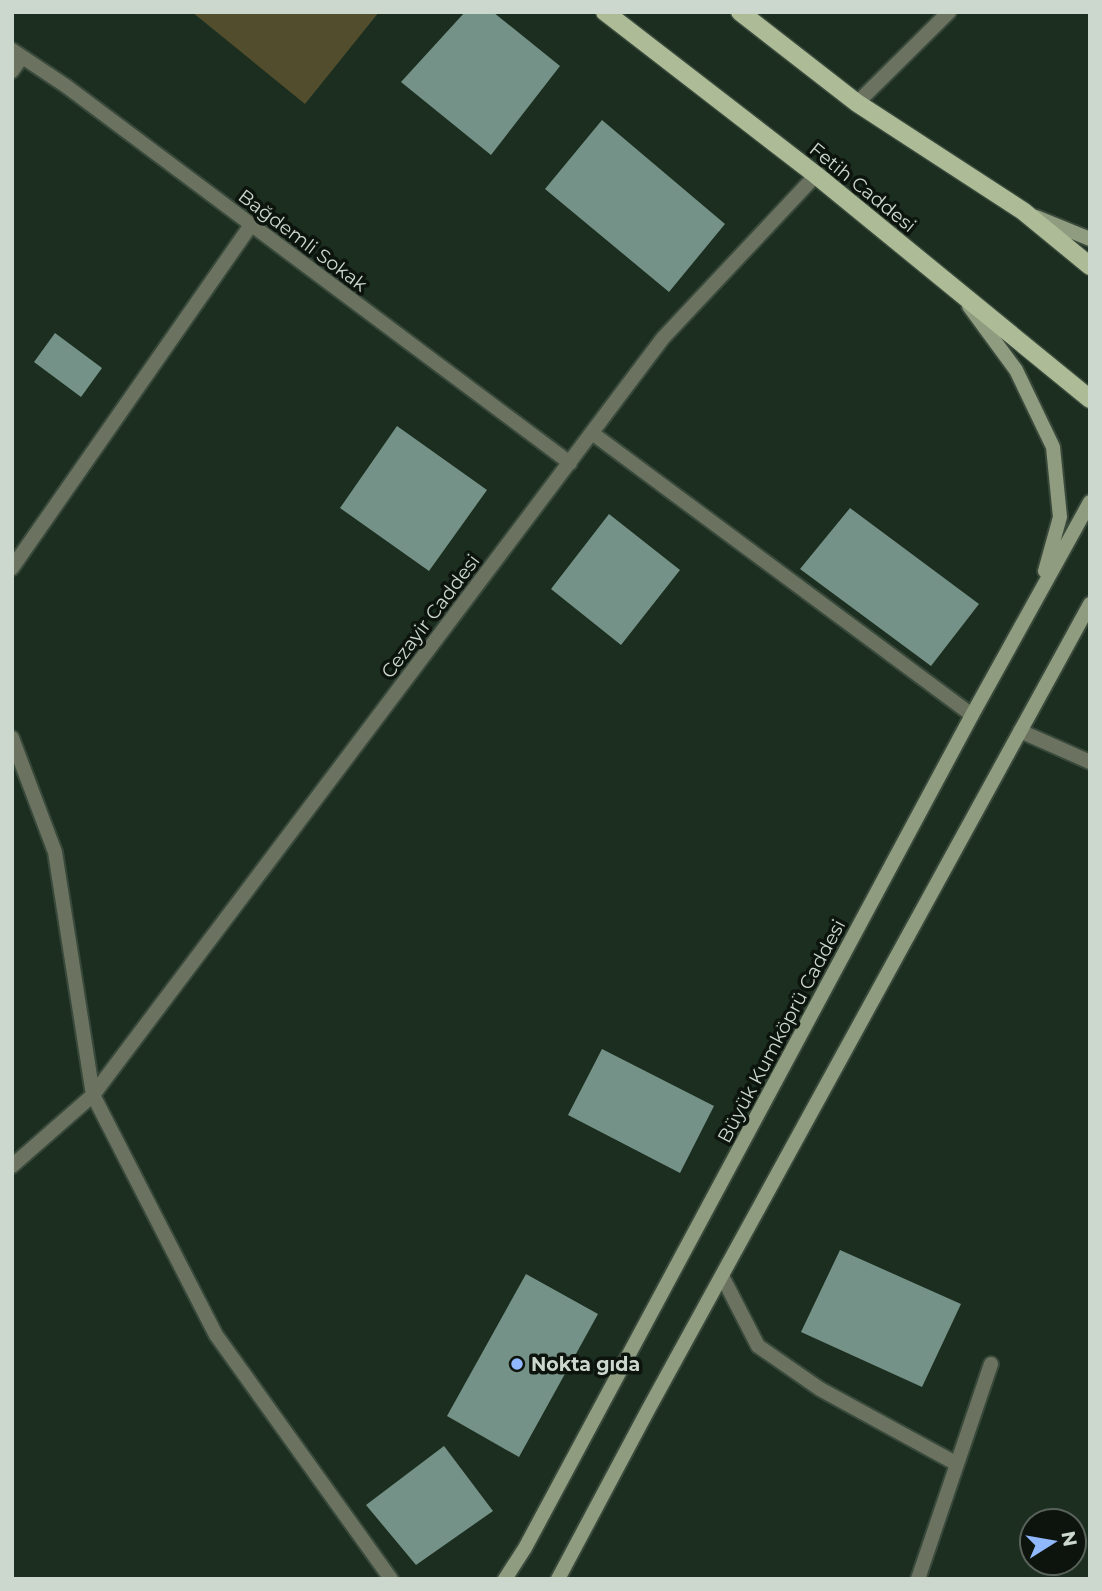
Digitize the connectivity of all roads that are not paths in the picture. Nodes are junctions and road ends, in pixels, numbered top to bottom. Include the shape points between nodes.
1 (605, 12) edge
2 (740, 12) edge
3 (949, 12) edge
4 (17, 54) edge
5 (12, 71) edge
6 (857, 103) junction
7 (816, 175) junction
8 (1023, 211) junction
9 (251, 225) junction
10 (1090, 239) edge
11 (1090, 266) edge
12 (960, 293) junction
13 (1090, 399) edge
14 (592, 433) junction
15 (570, 463) junction
16 (1090, 502) edge
17 (12, 568) edge
18 (1039, 594) junction
19 (1090, 604) edge
20 (1084, 621) edge
21 (972, 715) junction
22 (1020, 731) junction
23 (12, 738) edge
24 (1090, 762) edge
25 (93, 1095) junction
26 (12, 1166) edge
27 (722, 1276) junction
28 (991, 1364) dead end
29 (957, 1464) junction
30 (391, 1579) edge
31 (505, 1579) edge
32 (558, 1579) edge
33 (918, 1579) edge

1 - 7 main road, Fetih Caddesi
2 - 6 main road
3 - 6 street
4 - 5 street
4 - 9 street, Bağdemli Sokak
6 - 8 main road
7 - 12 main road, Fetih Caddesi
7 - 14 street, Cezayir Caddesi via 663,338
8 - 10 main road
8 - 11 main road
9 - 15 street, Bağdemli Sokak
9 - 17 street
12 - 13 main road, Fetih Caddesi
12 - 18 main road via 1016,370 1053,447 1060,517
14 - 15 street, Cezayir Caddesi
14 - 21 street
15 - 25 street, Cezayir Caddesi
16 - 18 main road, Büyük Kumköprü Caddesi
18 - 21 main road, Büyük Kumköprü Caddesi
19 - 20 main road
20 - 22 main road
21 - 31 main road, Büyük Kumköprü Caddesi
22 - 24 street
22 - 27 main road
23 - 25 street via 55,852
25 - 26 street, Cezayir Caddesi
25 - 30 street via 216,1335
27 - 29 street via 758,1346 820,1389
27 - 32 main road
28 - 29 street
29 - 33 street

